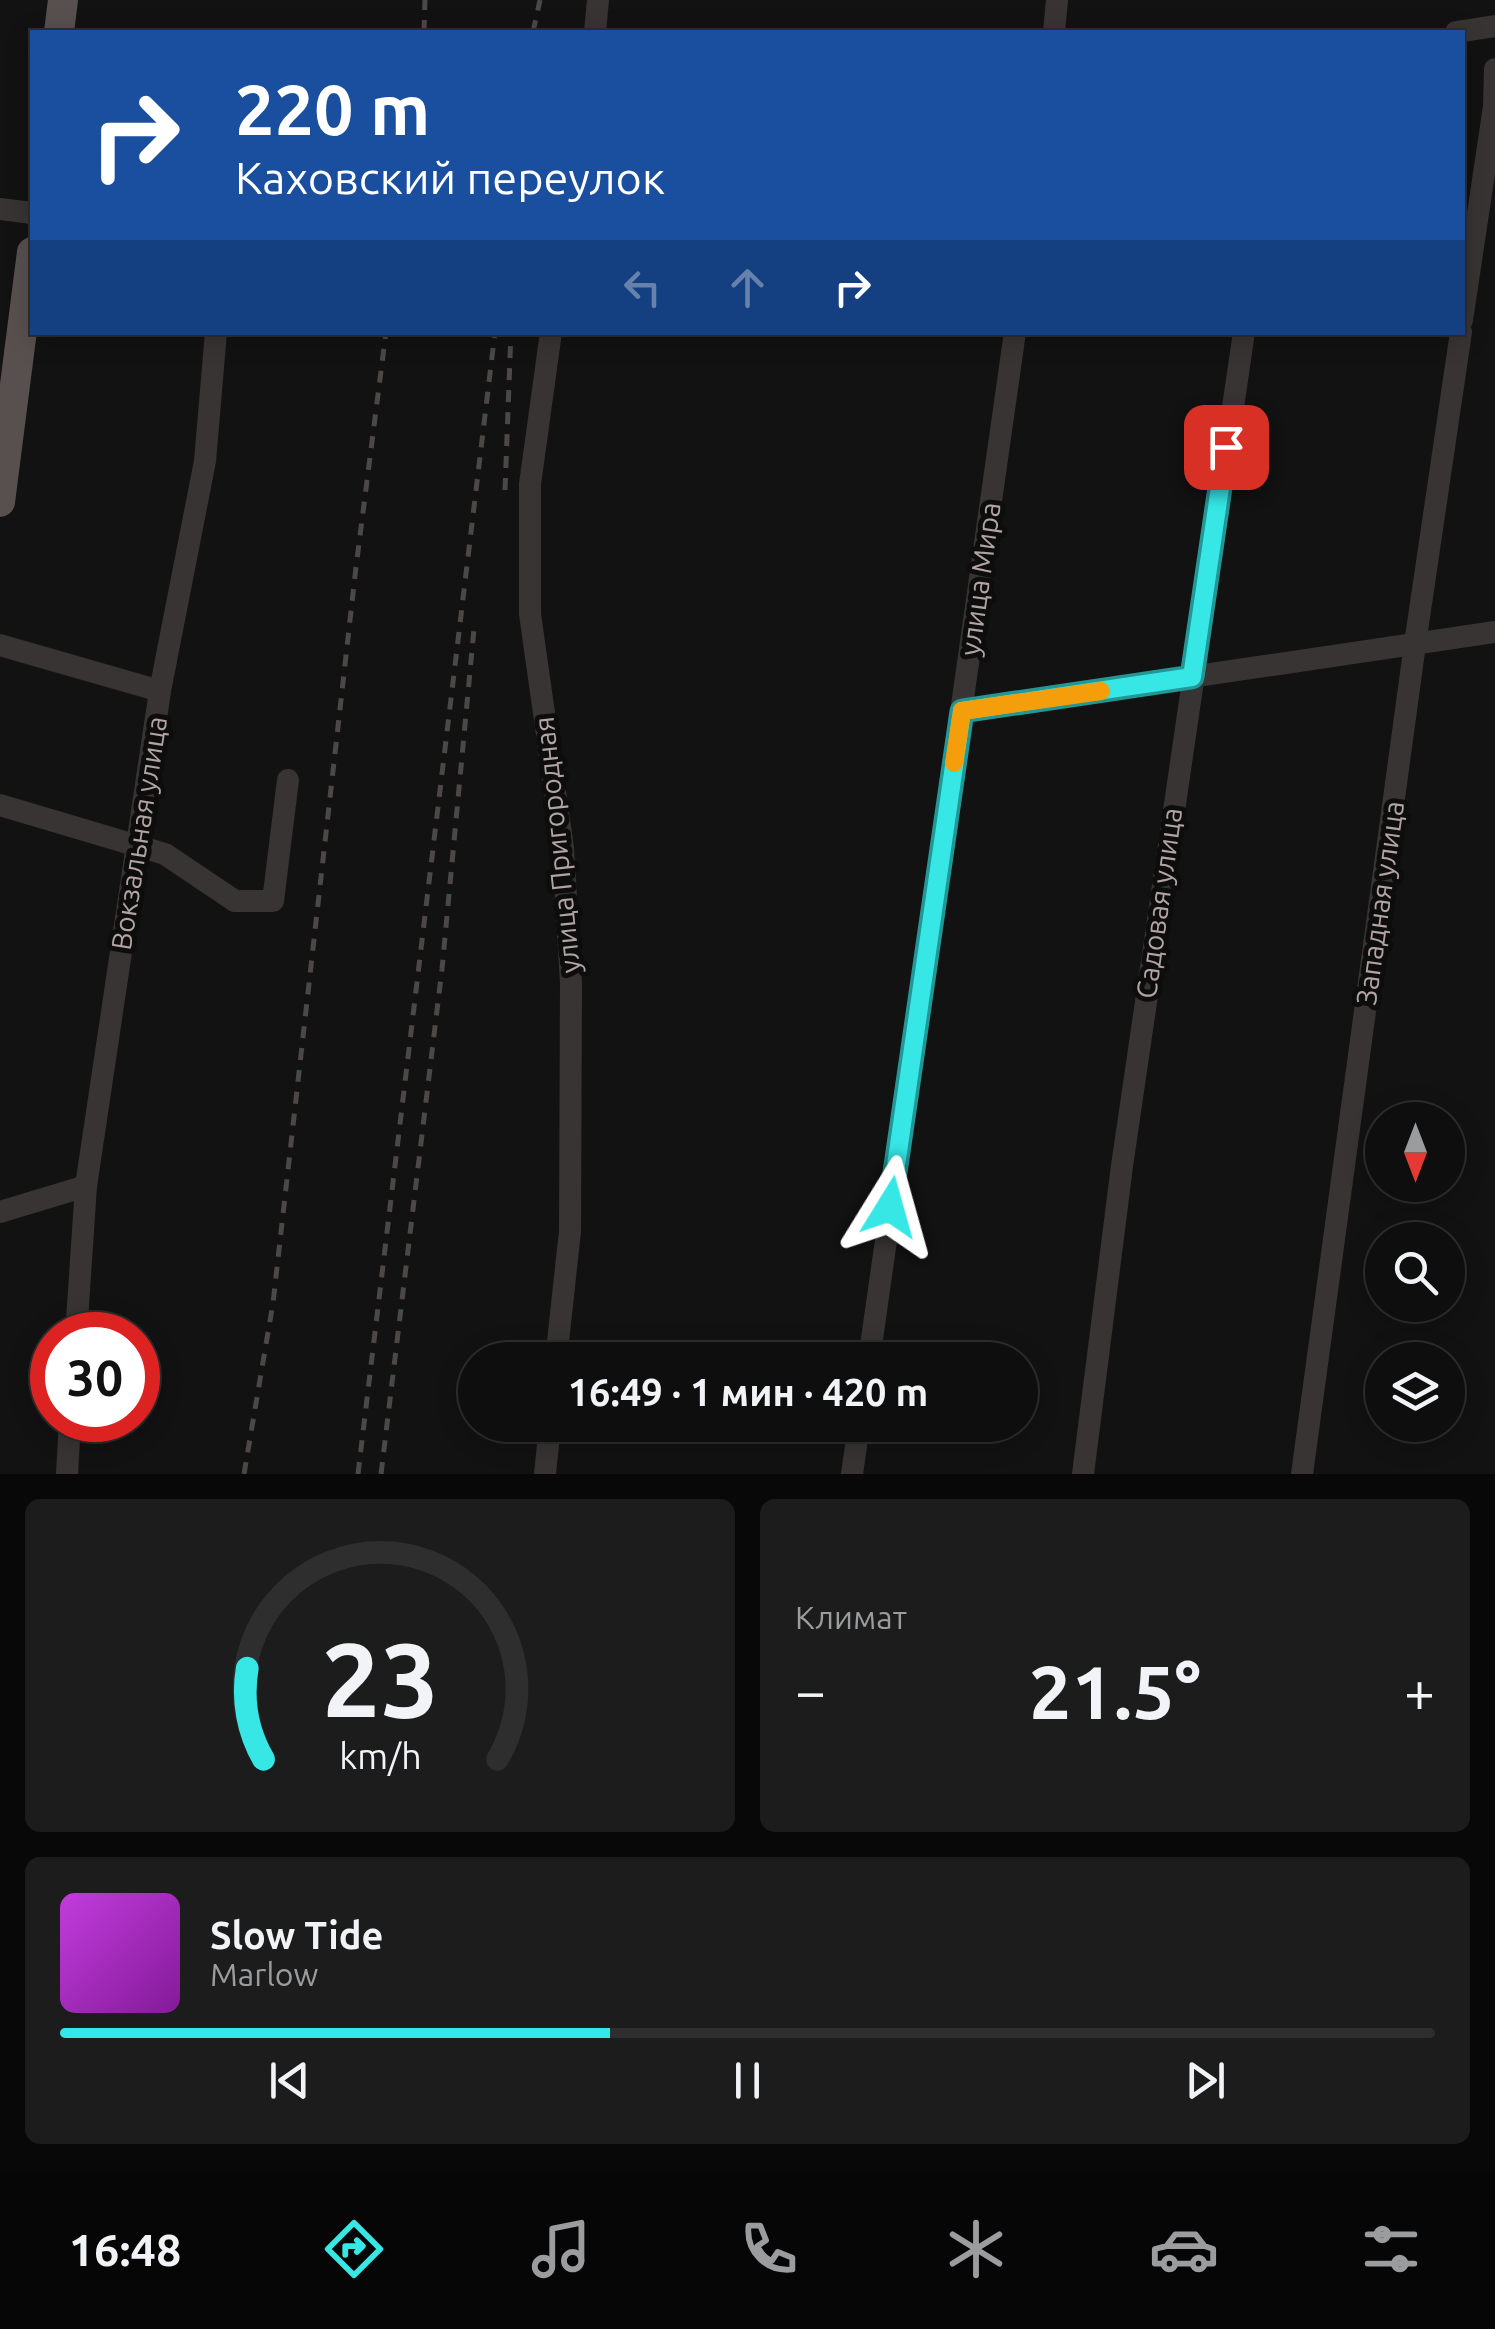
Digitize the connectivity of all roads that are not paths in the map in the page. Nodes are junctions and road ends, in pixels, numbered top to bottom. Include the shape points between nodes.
1 (63, 0) edge
2 (598, 0) edge
3 (1056, 0) edge
4 (1495, 26) edge
5 (59, 30) edge
6 (595, 30) edge
7 (1054, 30) edge
8 (1465, 31) edge
9 (1495, 69) edge
10 (0, 209) edge
11 (30, 213) edge
12 (30, 268) edge
13 (1465, 300) edge
14 (216, 335) edge
15 (551, 335) edge
16 (1015, 335) edge
17 (1244, 335) edge
18 (1461, 335) edge
19 (0, 502) edge
20 (1495, 632) edge
21 (1415, 644) junction
22 (0, 645) edge
23 (1192, 677) junction
24 (160, 691) junction
25 (962, 711) junction
26 (288, 780) dead end
27 (0, 806) edge
28 (137, 845) junction
29 (86, 1186) junction
30 (0, 1212) edge
31 (78, 1312) edge
32 (558, 1342) edge
33 (871, 1342) edge
34 (69, 1442) edge
35 (548, 1442) edge
36 (857, 1442) edge
37 (67, 1474) edge
38 (545, 1474) edge
39 (852, 1474) edge
40 (1083, 1474) edge
41 (1302, 1474) edge

1 - 5 main road
2 - 6 street
3 - 7 street
4 - 8 street
9 - 13 street
10 - 11 street
12 - 19 main road
14 - 24 street, Вокзальная улица via 206,461
15 - 32 street, улица Пригородная via 530,484 530,614 563,848 571,983 570,1231
16 - 25 street, улица Мира
17 - 23 street, Садовая улица
18 - 21 street, Западная улица
20 - 21 street
21 - 23 street
21 - 41 street, Западная улица
22 - 24 street
23 - 25 street
23 - 40 street, Садовая улица
24 - 28 street, Вокзальная улица
25 - 33 street, улица Мира
26 - 28 street via 272,901 235,901 164,854
27 - 28 street
28 - 29 street, Вокзальная улица
29 - 30 street
29 - 31 street, Вокзальная улица
34 - 37 street
35 - 38 street
36 - 39 street

